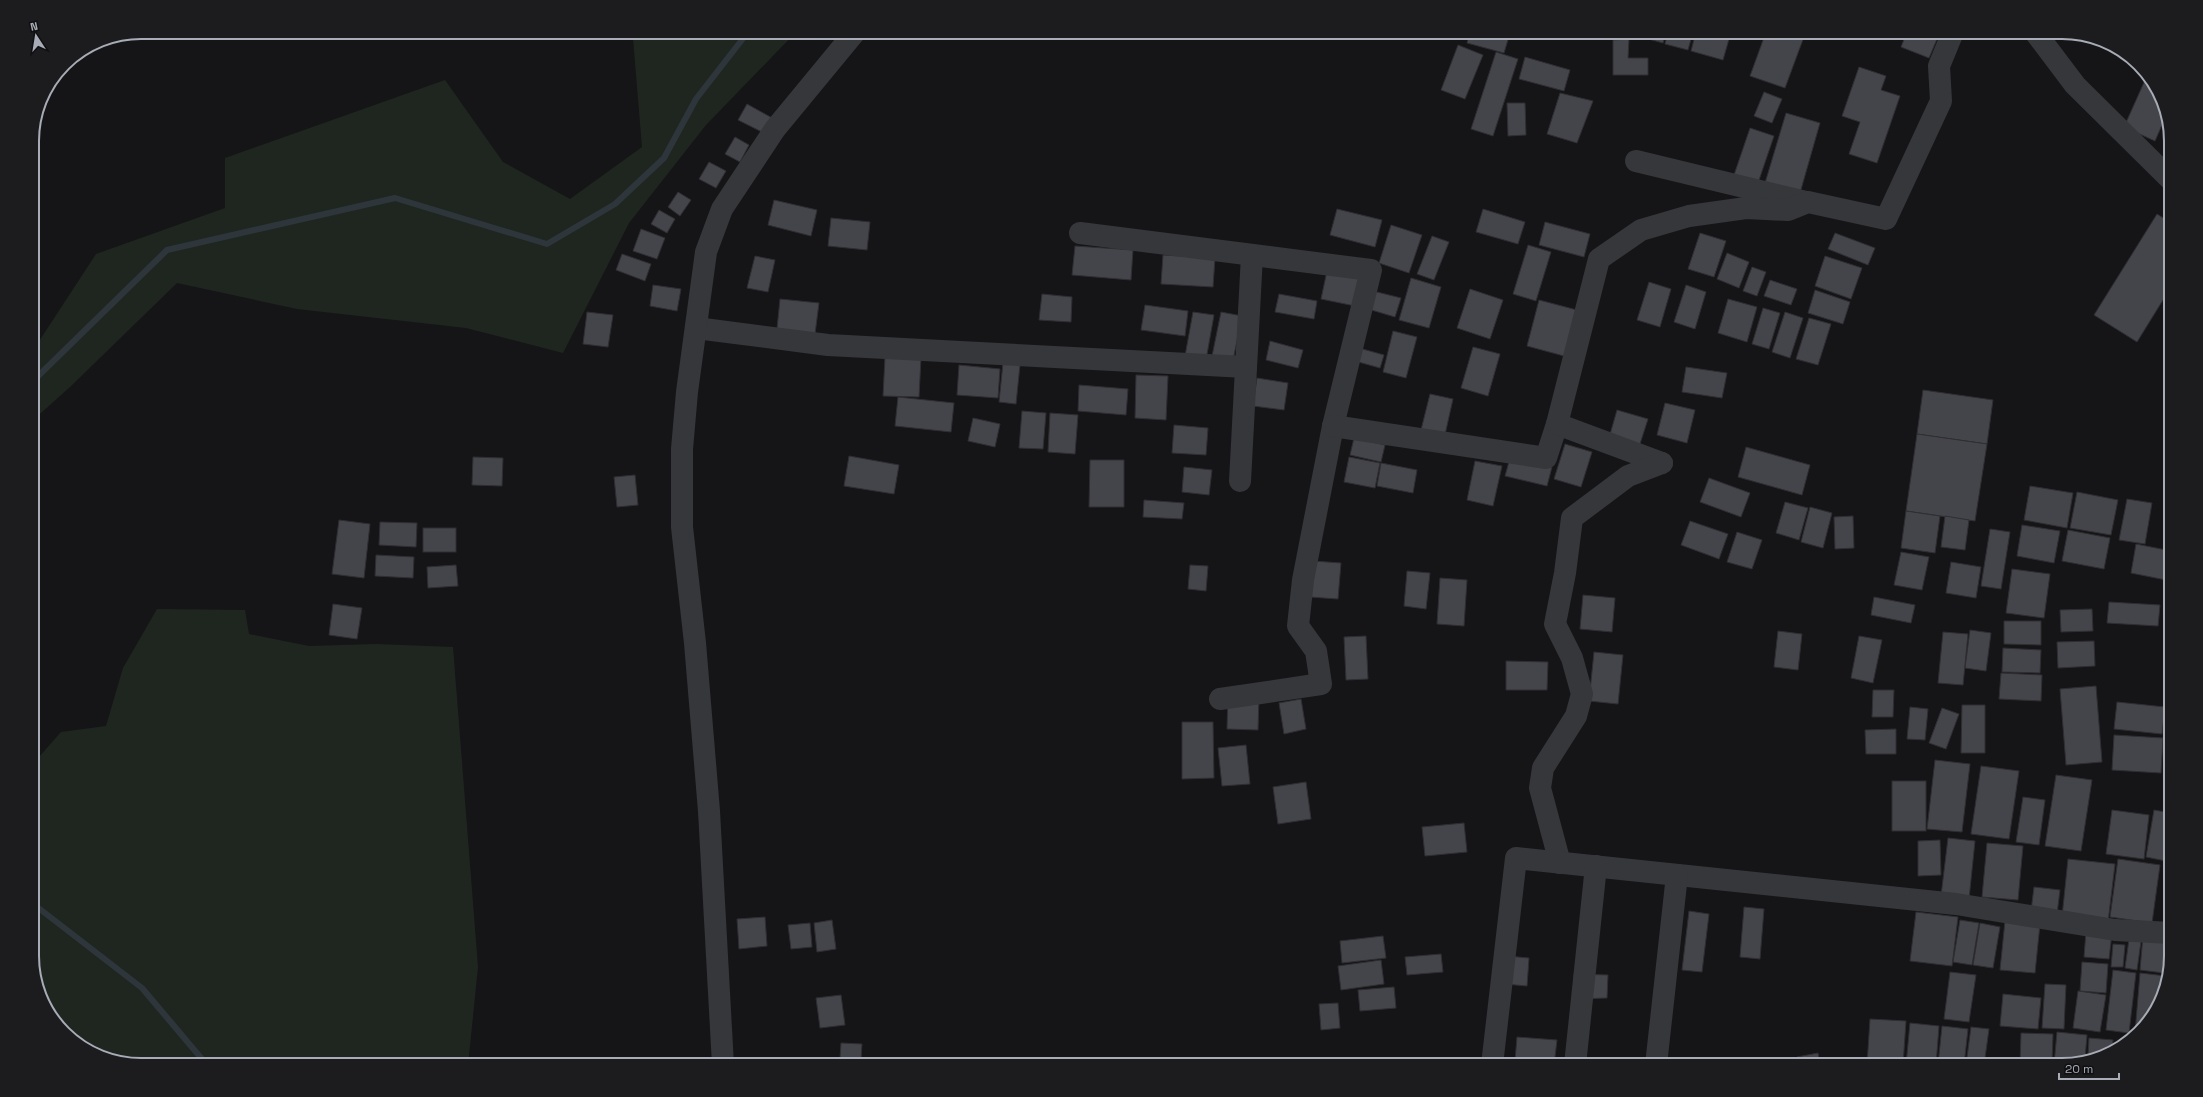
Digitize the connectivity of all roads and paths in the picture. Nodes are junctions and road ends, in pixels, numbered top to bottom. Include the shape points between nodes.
1 (849, 39) edge
2 (1950, 39) edge
3 (2040, 39) edge
4 (1636, 162) dead end
5 (2164, 173) edge
6 (1808, 202) junction
7 (1080, 233) dead end
8 (1252, 255) junction
9 (696, 328) junction
10 (1246, 367) junction
11 (1557, 424) junction
12 (1333, 426) junction
13 (1240, 481) dead end
14 (1220, 699) dead end
15 (1560, 863) junction
16 (1596, 866) junction
17 (1677, 875) junction
18 (2164, 933) edge
19 (723, 1058) edge
20 (1493, 1058) edge
21 (1576, 1058) edge
22 (1657, 1058) edge

1 - 9 street via 776,129 722,209 706,252
2 - 6 street via 1939,66 1941,101 1886,219
3 - 5 street via 2075,85
4 - 6 street
6 - 11 street via 1788,210 1746,208 1689,216 1641,230 1599,259
7 - 8 street
8 - 10 street
8 - 12 street via 1370,270
9 - 10 street via 835,345
9 - 19 street via 686,392 682,449 682,527 709,811
10 - 13 street
11 - 12 street via 1546,458
11 - 15 street via 1662,463 1628,476 1572,518 1565,573 1554,624 1572,658 1582,694 1576,716 1543,768 1540,788
12 - 14 street via 1303,580 1298,626 1316,651 1321,684
15 - 16 street
15 - 20 street via 1516,858
16 - 17 street
16 - 21 street
17 - 18 street via 1956,904 2115,930
17 - 22 street

